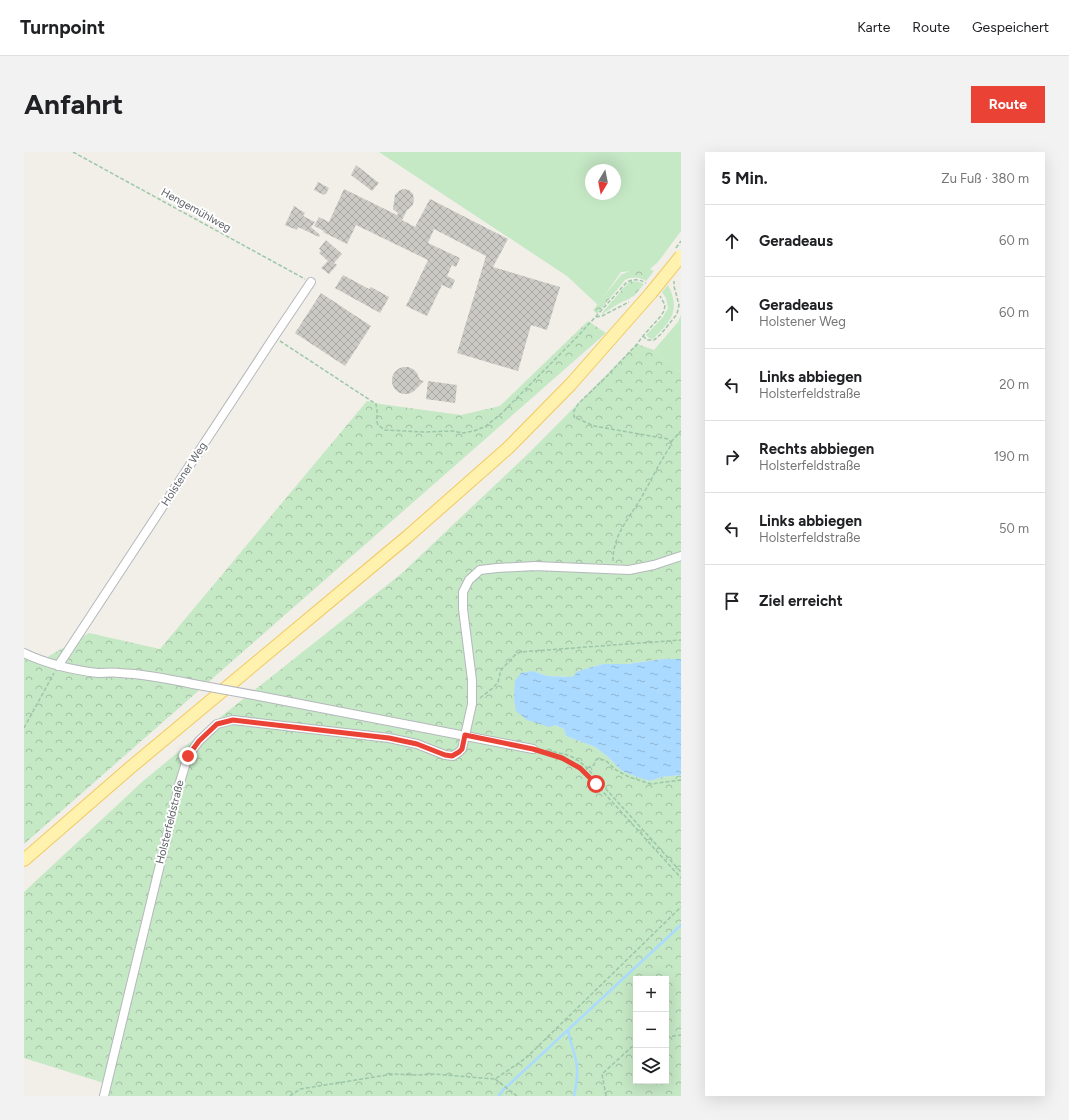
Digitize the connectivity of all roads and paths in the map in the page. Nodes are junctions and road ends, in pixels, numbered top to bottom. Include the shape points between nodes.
1 (73, 152) edge
2 (681, 256) edge
3 (674, 281) dead end
4 (311, 282) joint
5 (631, 301) dead end
6 (643, 336) dead end
7 (274, 337) junction
8 (607, 376) dead end
9 (681, 431) edge
10 (671, 442) junction
11 (681, 556) edge
12 (613, 569) junction
13 (681, 640) edge
14 (24, 653) edge
15 (58, 666) junction
16 (472, 704) junction
17 (24, 728) edge
18 (465, 735) junction
19 (533, 749) junction
20 (587, 768) junction
21 (681, 780) edge
22 (24, 860) edge
23 (681, 872) edge
24 (681, 878) edge
25 (681, 907) edge
26 (681, 1035) edge
27 (669, 1037) edge
28 (633, 1046) edge
29 (495, 1078) junction
30 (104, 1096) edge
31 (290, 1096) edge
32 (517, 1096) edge
33 (606, 1096) edge

1 - 4 path, Hengemühlweg
2 - 22 main road, bridge via 571,384 508,448 407,537 131,767
3 - 6 path via 679,305 677,314 654,340 647,340
4 - 7 street, Holstener Weg
5 - 7 path via 596,317 502,413 486,426 463,433 385,430 376,422 376,404
7 - 15 street, Holstener Weg
8 - 10 path via 578,404 574,417 594,426 668,439
9 - 10 path
10 - 12 path via 641,498 619,532 615,542
11 - 12 street via 629,570
12 - 16 street via 535,566 497,568 480,570 469,580 463,592 463,609 472,680
13 - 16 path via 520,652 501,670 494,687
14 - 15 street
15 - 17 path
15 - 18 street, bridge via 99,673 161,678
16 - 18 street
18 - 19 street
18 - 30 street, Holsterfeldstraße via 462,749 452,756 389,738 233,720 217,724 199,741 188,756 180,782
19 - 20 path via 565,755 576,759
19 - 24 path via 562,758 580,768
20 - 21 path via 594,765 597,759 605,760 629,777 651,784
20 - 23 path
25 - 29 path via 526,1058
26 - 27 path
28 - 33 path via 602,1074
29 - 31 path via 393,1074 300,1089
29 - 32 path

